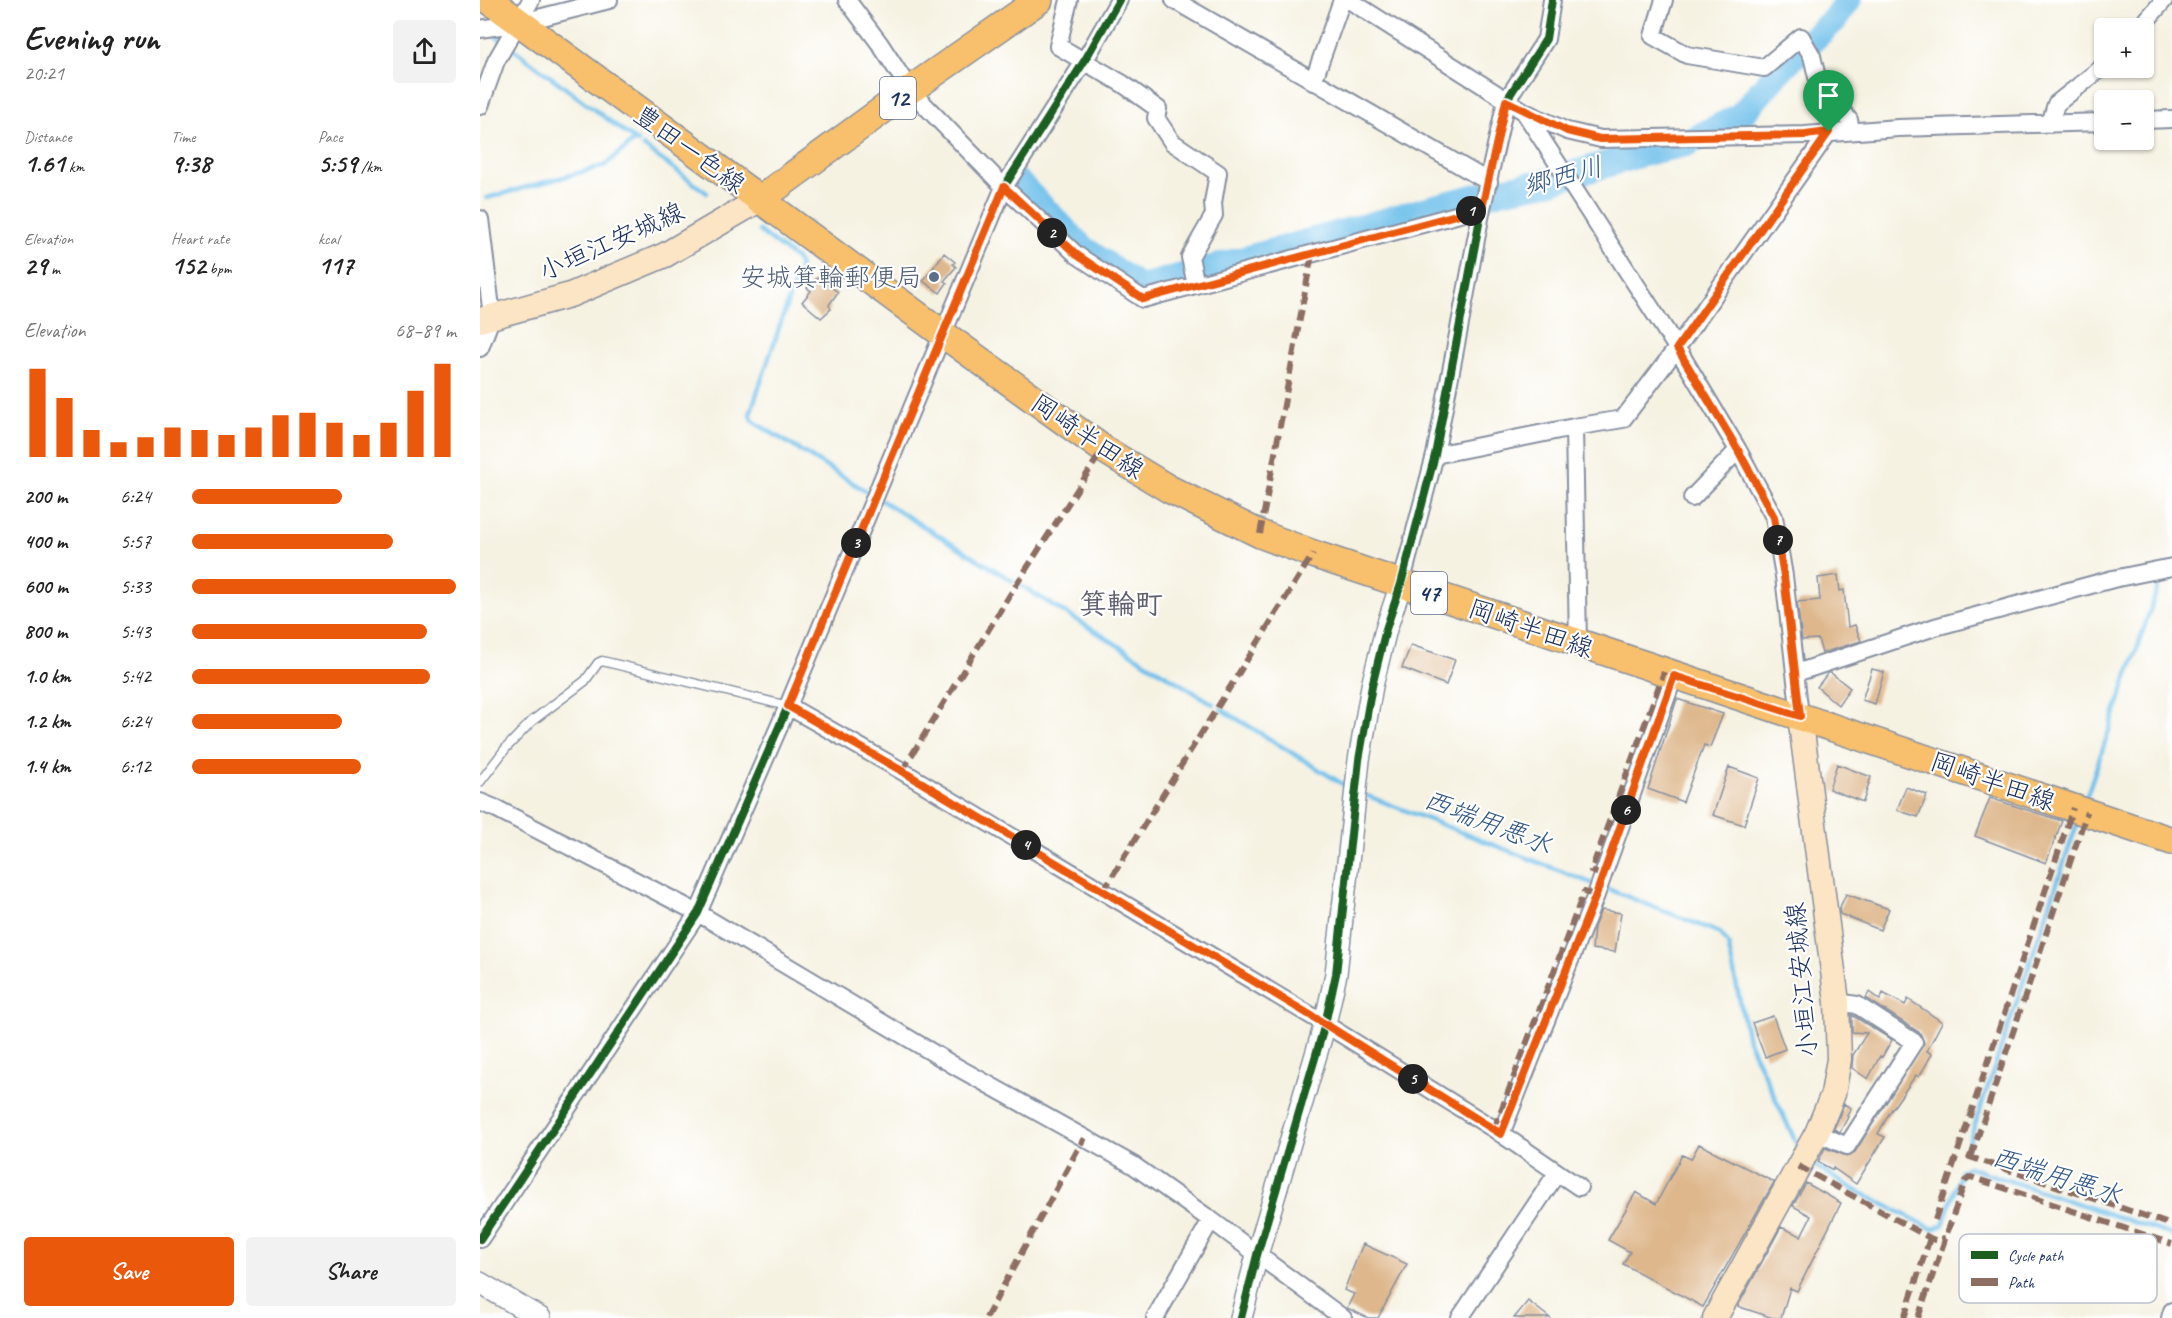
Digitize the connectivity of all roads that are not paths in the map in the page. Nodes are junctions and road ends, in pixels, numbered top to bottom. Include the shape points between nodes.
1 (489, 0) edge
2 (609, 0) edge
3 (847, 0) edge
4 (1039, 0) edge
5 (1069, 0) edge
6 (1119, 0) edge
7 (1174, 0) edge
8 (1342, 0) edge
9 (1349, 0) edge
10 (1552, 0) edge
11 (1664, 0) edge
12 (2164, 0) edge
13 (525, 11) edge
14 (2149, 18) edge
15 (480, 29) edge
16 (1085, 60) junction
17 (2094, 74) edge
18 (1313, 82) junction
19 (910, 90) junction
20 (1506, 101) junction
21 (480, 106) edge
22 (1524, 112) junction
23 (2172, 119) edge
24 (2154, 120) edge
25 (2094, 122) edge
26 (2050, 124) junction
27 (1851, 131) junction
28 (1829, 132) junction
29 (1489, 182) junction
30 (1004, 187) junction
31 (759, 200) junction
32 (1482, 208) junction
33 (480, 219) edge
34 (1196, 285) junction
35 (486, 318) edge
36 (943, 334) junction
37 (480, 348) edge
38 (1677, 348) junction
39 (1574, 428) junction
40 (1738, 450) junction
41 (1436, 455) junction
42 (1692, 498) dead end
43 (2172, 567) edge
44 (1401, 584) junction
45 (1578, 644) junction
46 (1796, 673) junction
47 (1674, 676) junction
48 (788, 706) junction
49 (1800, 716) junction
50 (480, 782) edge
51 (480, 802) edge
52 (2172, 841) edge
53 (698, 913) junction
54 (1837, 1002) junction
55 (1325, 1024) junction
56 (1817, 1133) junction
57 (1501, 1134) junction
58 (1557, 1173) junction
59 (1579, 1187) dead end
60 (1212, 1220) junction
61 (480, 1239) edge
62 (1257, 1255) junction
63 (480, 1283) edge
64 (2172, 1311) edge
65 (540, 1318) edge
66 (1155, 1318) edge
67 (1241, 1318) edge
68 (1343, 1318) edge
69 (1460, 1318) edge
70 (1715, 1318) edge
71 (2170, 1318) edge

1 - 13 main road, 豊田一色線
2 - 13 street
3 - 19 street
4 - 19 main road, 豊田一色線 / 12
5 - 16 street via 1058,46
6 - 16 street
7 - 18 street
8 - 18 street
9 - 20 street
10 - 20 street via 1546,39
11 - 27 street via 1653,36 1688,55 1764,68 1802,31 1817,78 1849,120
12 - 14 street
13 - 15 street
13 - 21 street via 496,61
13 - 31 main road, 豊田一色線
16 - 30 street
16 - 34 street via 1158,109 1156,118 1172,142 1218,172 1214,215 1190,257
17 - 26 street via 2056,104
18 - 29 street
19 - 30 street
19 - 31 main road, 豊田一色線 / 12
20 - 22 street
20 - 29 street
22 - 28 street via 1567,131 1600,139
22 - 38 street
23 - 24 street
25 - 26 street
26 - 27 street
27 - 28 street
28 - 38 street
29 - 32 street
30 - 34 street via 1077,255 1143,299
30 - 36 street
31 - 35 main road, 小垣江安城線 via 665,255 570,295
31 - 36 main road, 岡崎半田線 / 47
32 - 34 street
32 - 41 street
33 - 35 street
35 - 37 street
36 - 44 main road, 岡崎半田線 / 47 via 1103,449 1168,489 1260,534
36 - 48 street
38 - 39 street via 1623,419
38 - 40 street
39 - 41 street
39 - 45 street
40 - 42 street
40 - 46 street via 1774,517
41 - 44 street
43 - 46 street via 1935,627
44 - 45 main road, 岡崎半田線 / 47
44 - 55 street via 1375,675 1359,760 1336,974
45 - 47 main road, 岡崎半田線 / 47
46 - 49 street
47 - 49 main road, 岡崎半田線 / 47
47 - 57 street via 1596,895
48 - 50 lane via 602,661 585,681 532,721
48 - 53 street
48 - 55 street
49 - 52 main road, 岡崎半田線 / 47
49 - 54 main road, 小垣江安城線
51 - 53 street
53 - 60 street via 1132,1165
53 - 61 street
54 - 56 main road, 小垣江安城線 via 1839,1059 1833,1094
54 - 56 street via 1857,1005 1914,1042 1846,1146
55 - 57 street
55 - 62 street
56 - 70 main road, 小垣江安城線
57 - 58 street
58 - 59 street
58 - 69 street
60 - 62 street
60 - 66 street
62 - 67 street
62 - 68 street
63 - 65 street
64 - 71 street

